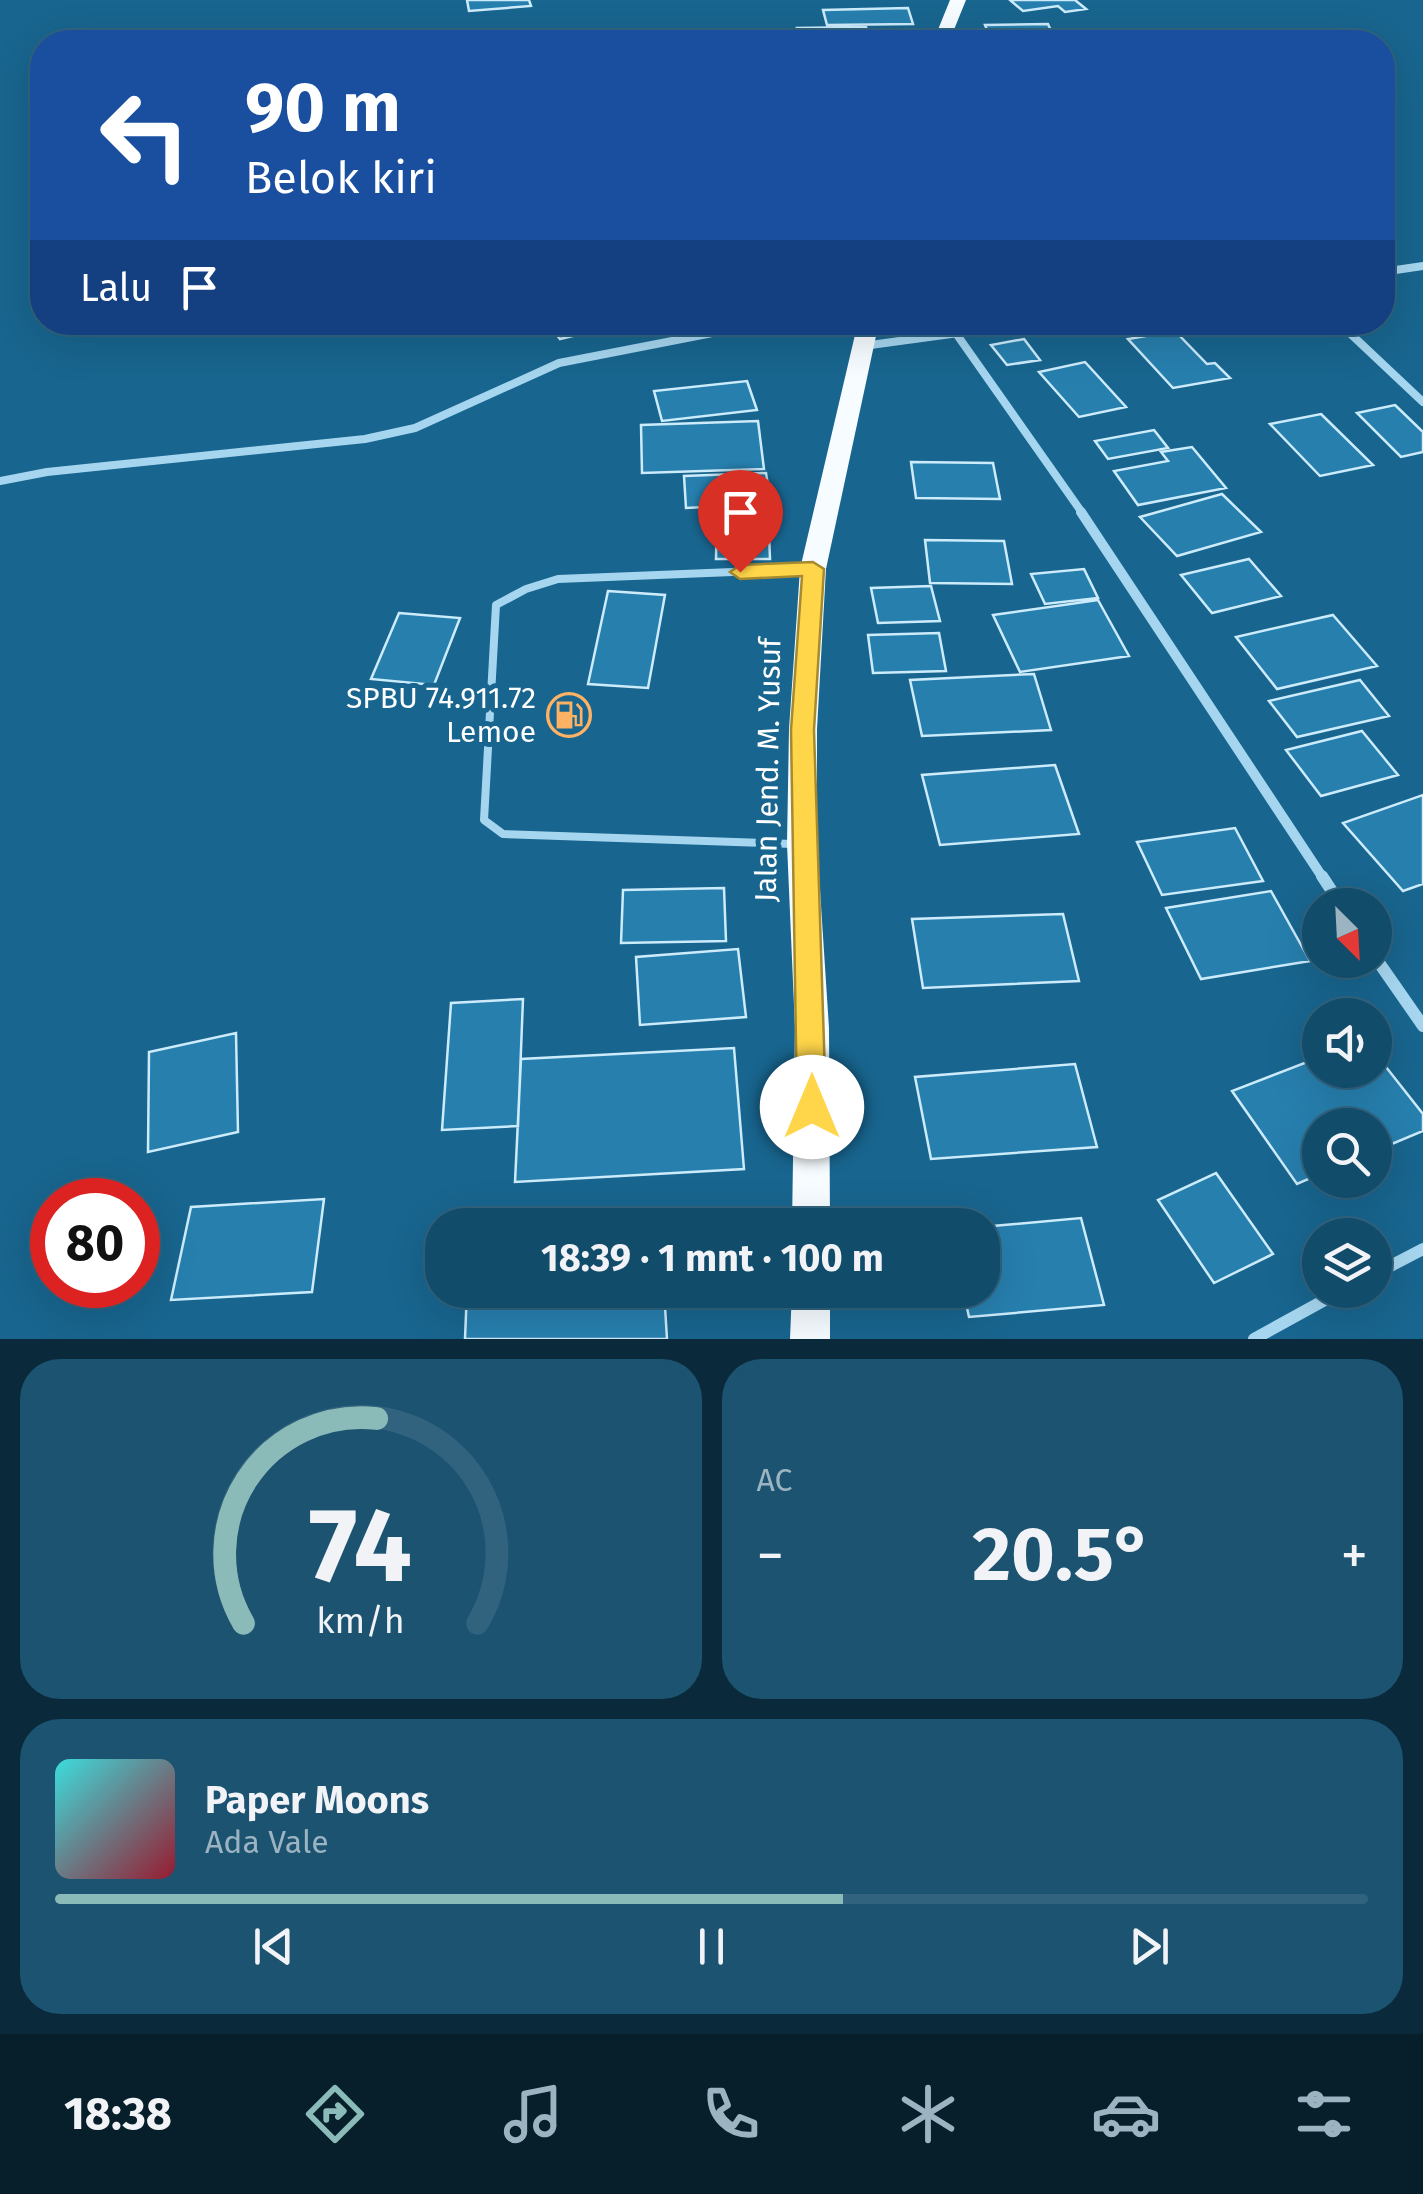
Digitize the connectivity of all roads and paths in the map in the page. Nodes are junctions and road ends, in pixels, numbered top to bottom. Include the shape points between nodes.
1 (958, 0) edge
2 (945, 30) edge
3 (1423, 266) edge
4 (1395, 270) edge
5 (703, 335) edge
6 (865, 335) edge
7 (959, 335) edge
8 (1352, 335) edge
9 (1423, 402) edge
10 (0, 481) edge
11 (813, 569) junction
12 (802, 844) junction
13 (1330, 888) edge
14 (1390, 978) edge
15 (1423, 1026) edge
16 (811, 1208) edge
17 (1423, 1249) edge
18 (1392, 1265) edge
19 (811, 1308) edge
20 (1310, 1308) edge
21 (810, 1339) edge
22 (1254, 1339) edge

1 - 2 highway
3 - 4 street
5 - 10 street via 560,363 415,428
6 - 11 highway, Jalan Jend. M. Yusuf
7 - 13 street
8 - 9 street
11 - 12 highway, Jalan Jend. M. Yusuf
11 - 12 lane via 558,579 496,605 484,820 502,834
12 - 16 highway, Jalan Jend. M. Yusuf via 812,1028
14 - 15 street
17 - 18 street
19 - 21 highway
20 - 22 street

